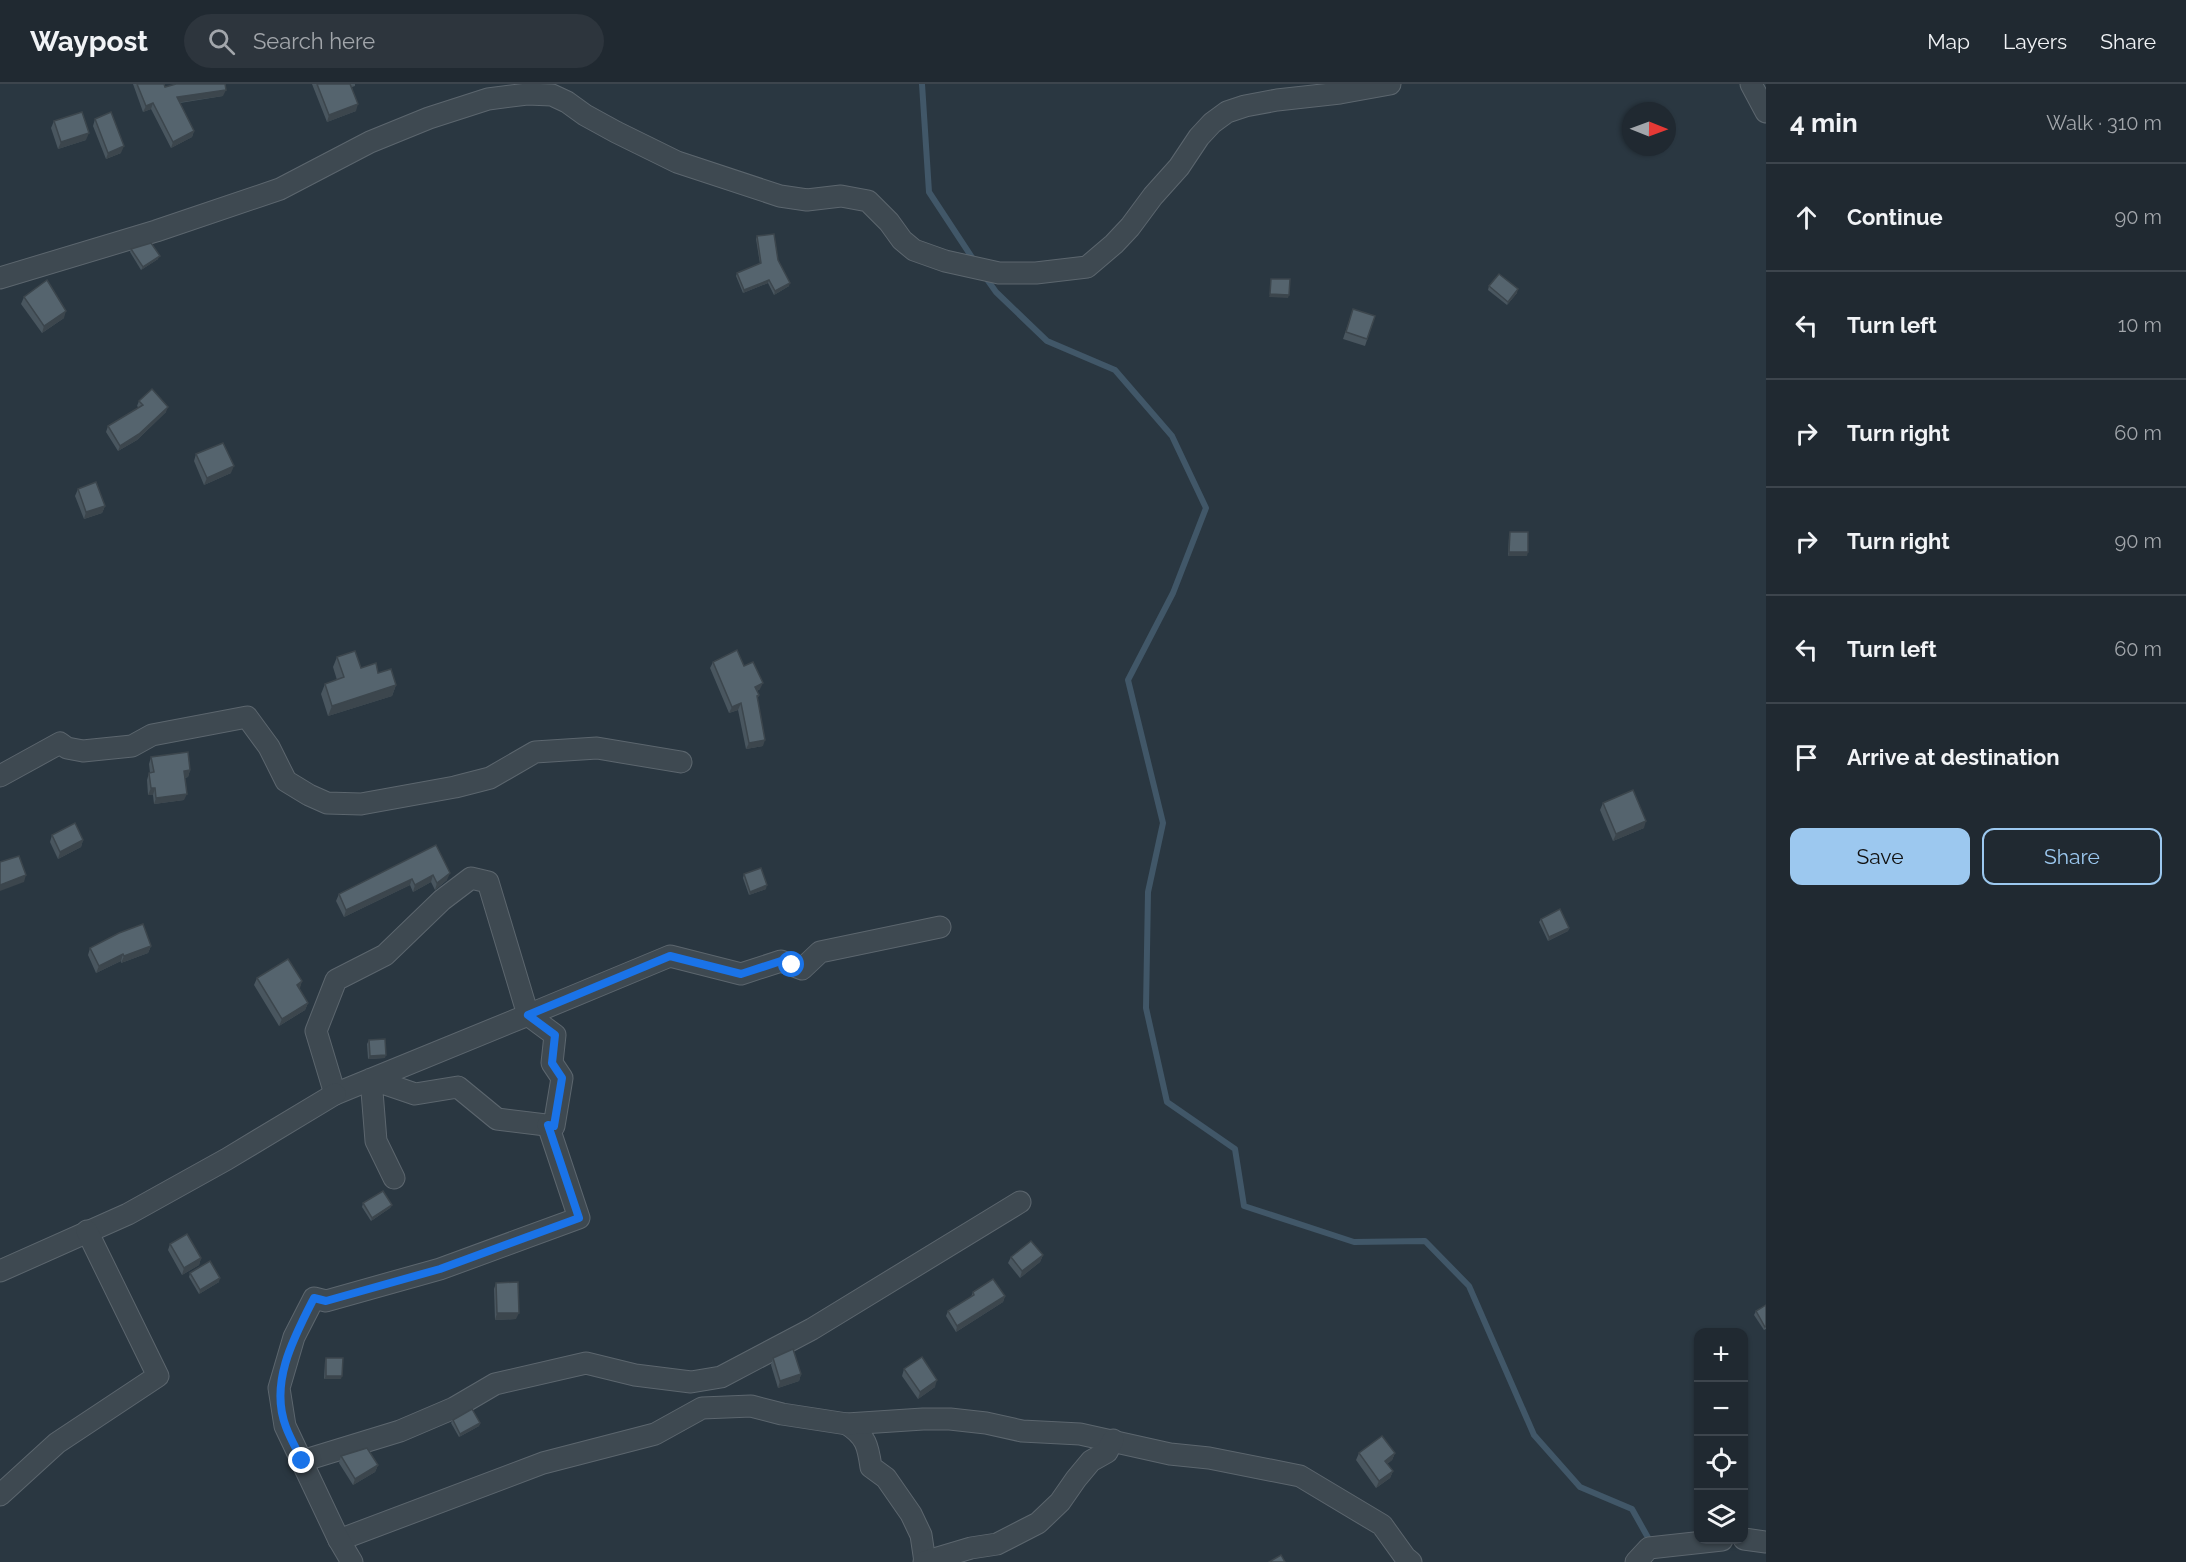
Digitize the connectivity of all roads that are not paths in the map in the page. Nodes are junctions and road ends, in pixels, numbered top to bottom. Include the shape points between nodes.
1 (1390, 84) edge
2 (1751, 84) edge
3 (1766, 112) edge
4 (0, 278) edge
5 (681, 762) dead end
6 (0, 776) edge
7 (940, 927) dead end
8 (528, 1015) junction
9 (371, 1079) junction
10 (335, 1094) junction
11 (548, 1125) junction
12 (394, 1178) dead end
13 (1020, 1202) dead end
14 (87, 1231) junction
15 (0, 1271) edge
16 (847, 1424) junction
17 (1113, 1440) junction
18 (302, 1461) junction
19 (0, 1495) edge
20 (339, 1540) junction
21 (1748, 1540) edge
22 (1694, 1542) edge
23 (1766, 1542) edge
24 (352, 1562) edge
25 (924, 1562) edge
26 (1411, 1562) edge
27 (1636, 1562) edge

1 - 4 street via 1277,100 1227,112 1199,137 1130,227 1087,267 999,273 945,261 914,250 868,201 841,196 807,200 780,196 677,162 552,95 527,94 488,99 429,118 370,142 280,189
2 - 3 street
5 - 6 street via 597,747 535,752 490,778 361,804 327,803 286,781 269,747 247,717 152,735 132,746 83,751 60,743
7 - 8 street via 820,952 802,969 781,961 741,974 670,956
8 - 9 street
8 - 10 street via 488,882 471,878 442,900 386,955 336,980 316,1031
8 - 11 street via 555,1035 552,1063 562,1078 554,1126
9 - 10 street
9 - 11 street via 415,1094 458,1087 497,1119
9 - 12 street via 376,1141
10 - 14 street via 128,1214
11 - 18 street via 579,1218 440,1269 326,1301 314,1298 294,1337 279,1388 285,1426
13 - 18 street via 812,1329 721,1377 691,1382 635,1375 586,1363 495,1384 454,1408 400,1431
14 - 15 street
14 - 19 street via 158,1376 57,1443
16 - 17 street via 950,1419
16 - 20 street via 751,1406 702,1408 655,1434 543,1463
16 - 25 street via 868,1445 871,1467 886,1478 911,1514 921,1535
17 - 25 street via 1107,1452 1091,1461 1060,1502 1038,1523 997,1544
17 - 26 street via 1300,1476 1383,1525
18 - 20 street
20 - 24 street
21 - 23 street
22 - 27 street via 1649,1548

